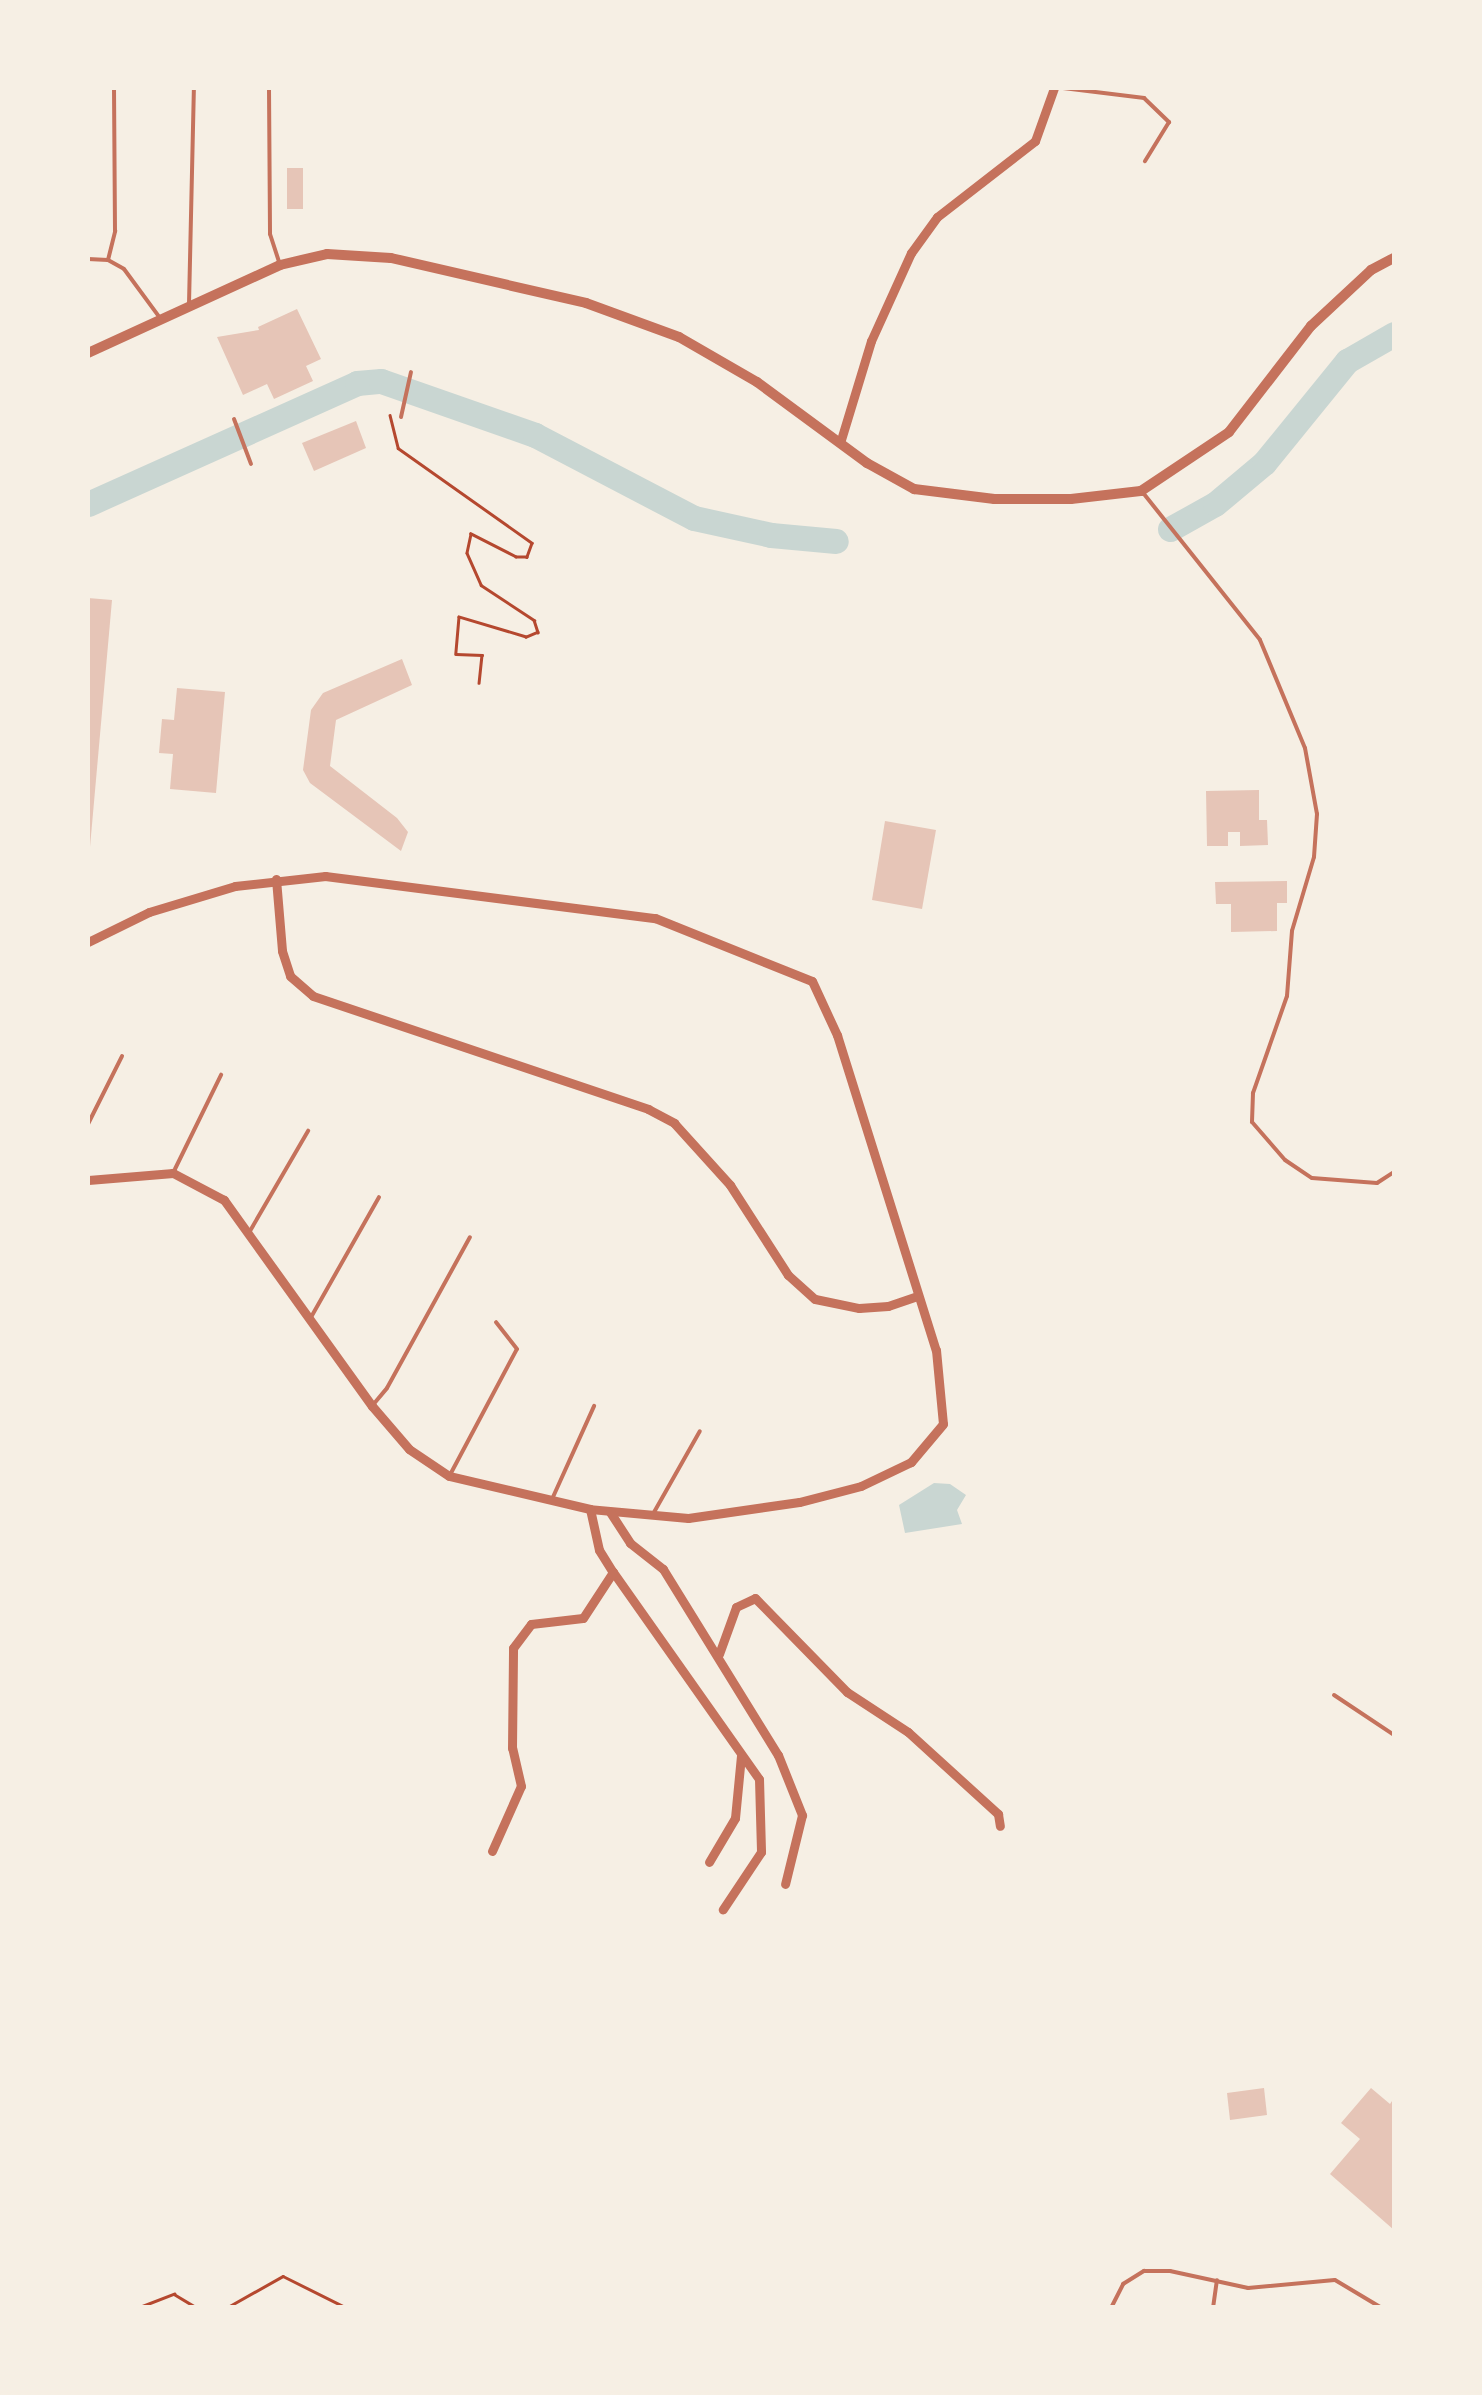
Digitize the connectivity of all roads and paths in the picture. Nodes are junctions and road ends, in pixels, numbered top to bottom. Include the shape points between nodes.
1 (114, 88) edge
2 (194, 88) edge
3 (269, 88) edge
4 (1054, 88) edge
5 (1063, 88) edge
6 (1145, 162) dead end
7 (1394, 258) edge
8 (88, 259) edge
9 (108, 260) junction
10 (280, 265) junction
11 (188, 304) junction
12 (160, 318) junction
13 (88, 353) edge
14 (411, 372) dead end
15 (390, 415) dead end
16 (402, 418) dead end
17 (234, 420) dead end
18 (840, 443) junction
19 (251, 464) dead end
20 (1142, 491) junction
21 (479, 683) dead end
22 (276, 880) junction
23 (88, 942) edge
24 (122, 1056) dead end
25 (221, 1075) dead end
26 (88, 1124) edge
27 (308, 1131) dead end
28 (1394, 1172) edge
29 (173, 1173) junction
30 (88, 1180) edge
31 (379, 1197) dead end
32 (248, 1234) junction
33 (470, 1237) dead end
34 (917, 1296) junction
35 (310, 1319) junction
36 (496, 1322) dead end
37 (372, 1406) junction
38 (594, 1406) dead end
39 (700, 1432) dead end
40 (450, 1476) junction
41 (551, 1500) junction
42 (590, 1509) junction
43 (610, 1512) junction
44 (651, 1517) junction
45 (612, 1572) junction
46 (719, 1654) junction
47 (1334, 1695) dead end
48 (1394, 1734) edge
49 (741, 1756) junction
50 (1000, 1826) dead end
51 (492, 1851) dead end
52 (709, 1862) dead end
53 (785, 1884) dead end
54 (724, 1909) dead end
55 (1217, 2280) junction
56 (137, 2308) edge
57 (197, 2308) edge
58 (226, 2308) edge
59 (347, 2308) edge
60 (1112, 2308) edge
61 (1213, 2308) edge
62 (1382, 2308) edge

1 - 9 lane via 115,231
2 - 11 lane
3 - 10 lane via 270,234
4 - 18 street via 1035,141 937,217 911,253 871,341
5 - 6 lane via 1144,98 1169,122
7 - 20 street via 1370,270 1311,326 1229,432
8 - 9 lane
9 - 12 lane via 141,287
10 - 11 street
10 - 18 street via 327,254 391,258 606,310 703,349
11 - 12 street
12 - 13 street
14 - 16 lane
15 - 21 path via 398,448 532,542 527,558 471,534 467,553 481,585 534,620 538,632 526,638 459,617 456,654 482,655
17 - 19 lane
18 - 20 street via 888,476 944,493 1070,500
20 - 28 lane via 1260,640 1304,748 1316,814 1314,856 1292,931 1288,996 1253,1093 1252,1122 1285,1160 1312,1178 1376,1182
22 - 23 street via 149,912
22 - 34 street via 282,952 290,976 313,996 648,1109 691,1140 730,1185 788,1275 816,1299 859,1308
22 - 34 street via 392,882 655,918 812,980 837,1035
24 - 26 lane
25 - 29 lane
27 - 32 lane
29 - 30 street
29 - 32 street via 224,1200
31 - 35 lane
32 - 35 street
33 - 37 lane
34 - 44 street via 936,1350 944,1405 932,1442 910,1462 861,1486 800,1502
35 - 37 street
36 - 40 lane via 517,1350
37 - 40 street via 408,1449
38 - 41 lane
39 - 44 lane
40 - 41 street
41 - 42 street
42 - 43 street
42 - 45 street via 598,1550
43 - 44 street
43 - 46 street via 630,1543 663,1569
45 - 49 street
45 - 51 street via 584,1618 531,1624 513,1648 512,1748 520,1786
46 - 50 street via 736,1608 755,1598 847,1692 908,1732 998,1814
46 - 53 street via 778,1755 802,1815
47 - 48 lane
49 - 52 street via 735,1818
49 - 54 street via 759,1778 761,1852
55 - 60 lane via 1144,2270 1123,2284
55 - 61 lane
55 - 62 lane via 1248,2288 1334,2280
56 - 57 path via 174,2294
58 - 59 path via 284,2276

